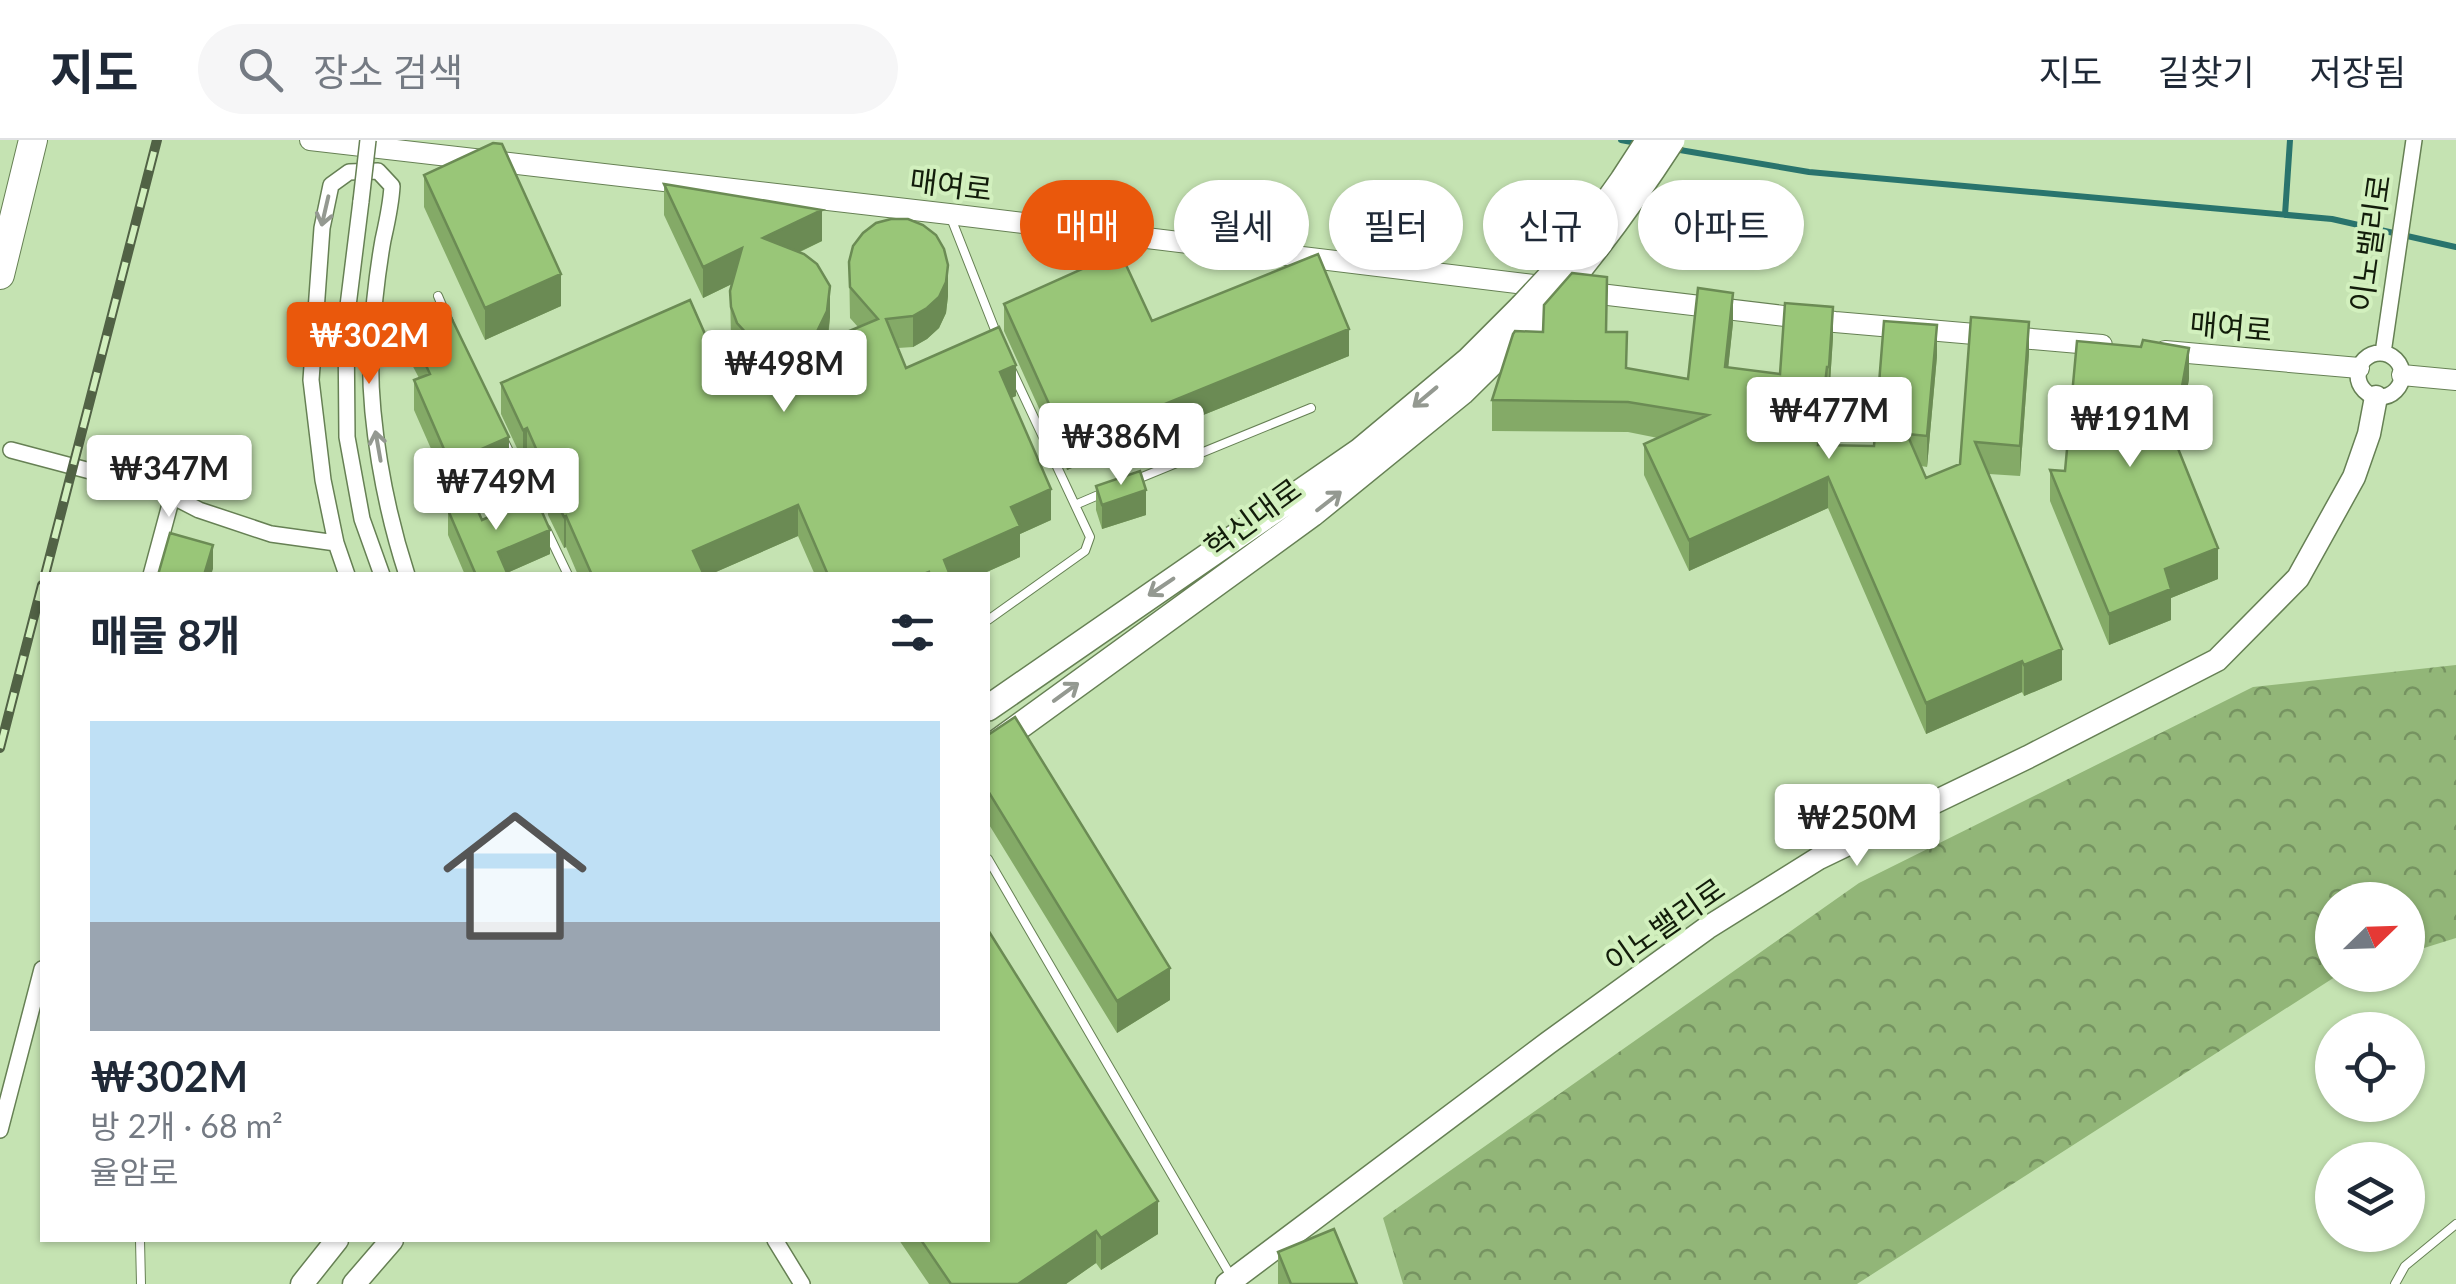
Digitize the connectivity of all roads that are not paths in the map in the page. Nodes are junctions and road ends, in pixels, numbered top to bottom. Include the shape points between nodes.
1 (310, 140) edge
2 (368, 140) edge
3 (1649, 140) edge
4 (1672, 140) edge
5 (2414, 140) edge
6 (32, 144) edge
7 (949, 214) junction
8 (0, 275) edge
9 (438, 296) dead end
10 (1530, 312) junction
11 (454, 332) edge
12 (1004, 352) edge
13 (2383, 354) junction
14 (2359, 368) junction
15 (1012, 370) edge
16 (2402, 376) junction
17 (2456, 380) edge
18 (2376, 397) junction
19 (1311, 408) dead end
20 (502, 437) edge
21 (11, 450) dead end
22 (1130, 482) edge
23 (1112, 490) edge
24 (172, 496) junction
25 (1075, 505) junction
26 (535, 506) edge
27 (543, 524) edge
28 (336, 543) junction
29 (152, 572) edge
30 (346, 572) edge
31 (381, 572) edge
32 (406, 572) edge
33 (567, 572) edge
34 (990, 619) edge
35 (990, 707) edge
36 (990, 748) edge
37 (990, 862) edge
38 (40, 978) edge
39 (0, 1130) edge
40 (2456, 1224) edge
41 (140, 1242) edge
42 (336, 1242) edge
43 (390, 1242) edge
44 (776, 1242) edge
45 (1230, 1282) edge
46 (141, 1284) edge
47 (302, 1284) edge
48 (354, 1284) edge
49 (802, 1284) edge
50 (2395, 1284) edge

1 - 7 street, 매여로
2 - 31 street, bridge via 346,322 347,438 362,519
3 - 10 highway, bridge
4 - 10 highway, bridge via 1574,278
5 - 13 street, 이노밸리로
6 - 8 highway
7 - 12 lane
7 - 14 street, 매여로 via 1835,322
9 - 11 lane
10 -> 35 highway via 1316,484
36 -> 10 highway, 혁신대로 via 1312,514 1462,392
13 - 14 street via 2371,354
13 - 16 street via 2398,362
14 - 18 street via 2360,386
15 - 25 lane
16 - 17 street
16 - 18 street via 2392,394
18 - 45 main road, 이노밸리로 via 2354,477 2298,578 2217,660 1818,858 1548,1042
19 - 22 lane
20 - 26 lane
21 - 24 street
23 - 25 lane
24 - 28 street via 271,534
24 - 29 street
25 - 34 lane via 1090,536 1086,550
27 - 33 lane
28 - 30 street
32 -> 28 street via 374,432 371,349 392,186 378,172 349,172 331,185 322,228 310,380
37 - 45 lane
38 - 39 street
40 - 50 lane via 2405,1266
41 - 46 lane
42 - 47 main road
43 - 48 main road
44 - 49 street

